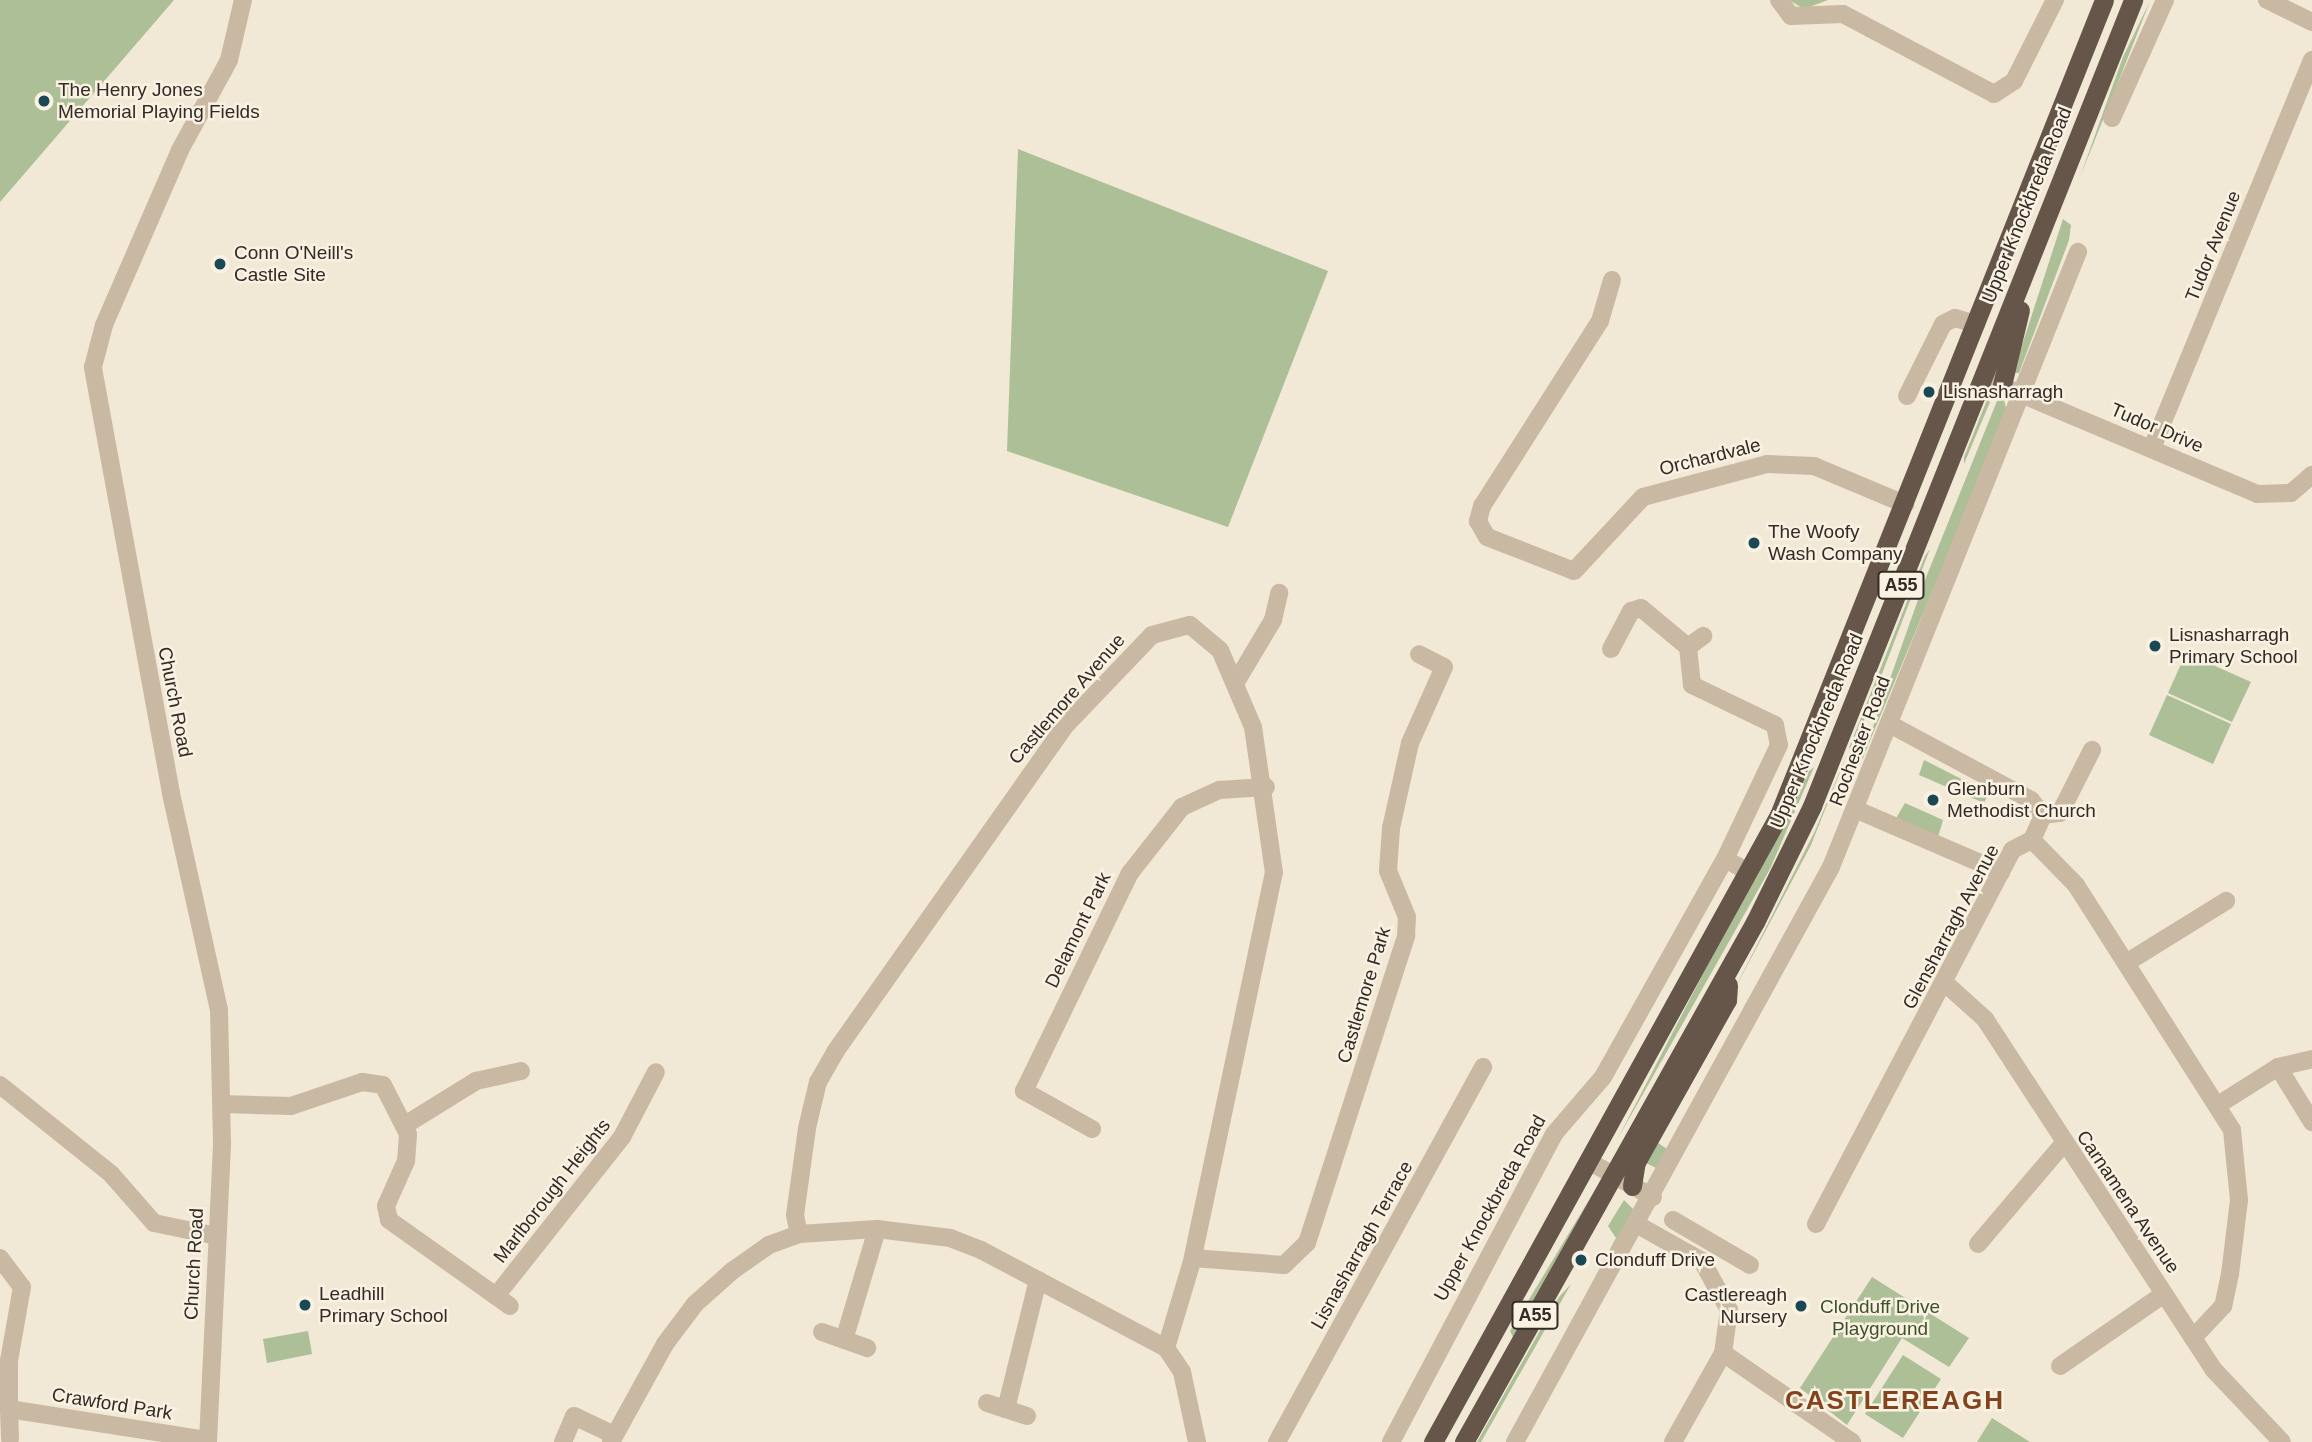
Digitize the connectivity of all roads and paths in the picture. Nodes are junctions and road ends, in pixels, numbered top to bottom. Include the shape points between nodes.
1 (243, 0) edge
2 (1779, 0) edge
3 (2054, 0) edge
4 (2104, 0) edge
5 (2133, 0) edge
6 (2165, 0) edge
7 (2267, 0) edge
8 (1836, 6) edge
9 (2312, 22) edge
10 (2312, 60) edge
11 (2112, 118) dead end
12 (2078, 253) dead end
13 (2026, 268) junction
14 (1612, 280) dead end
15 (1976, 324) junction
16 (1983, 378) junction
17 (2002, 385) junction
18 (2021, 393) junction
19 (1907, 396) dead end
20 (2152, 447) junction
21 (2312, 475) edge
22 (1905, 504) junction
23 (1279, 593) dead end
24 (1703, 636) dead end
25 (1688, 647) junction
26 (1611, 649) dead end
27 (1419, 654) dead end
28 (1236, 682) junction
29 (1889, 724) junction
30 (2092, 750) dead end
31 (1266, 787) junction
32 (1857, 810) junction
33 (2043, 815) junction
34 (2032, 840) junction
35 (1725, 859) junction
36 (2001, 872) junction
37 (1750, 873) junction
38 (2226, 901) dead end
39 (2126, 963) junction
40 (1728, 970) junction
41 (1945, 983) junction
42 (2312, 1059) edge
43 (2278, 1067) junction
44 (1482, 1068) dead end
45 (521, 1071) dead end
46 (656, 1072) dead end
47 (0, 1085) edge
48 (222, 1104) junction
49 (2217, 1105) junction
50 (2312, 1122) edge
51 (405, 1125) junction
52 (1092, 1129) dead end
53 (2064, 1143) junction
54 (1590, 1162) junction
55 (1613, 1177) junction
56 (1632, 1186) junction
57 (1653, 1197) junction
58 (1673, 1220) dead end
59 (1638, 1224) junction
60 (1816, 1224) dead end
61 (877, 1229) junction
62 (799, 1234) junction
63 (1699, 1235) junction
64 (217, 1236) junction
65 (1978, 1244) dead end
66 (1687, 1252) junction
67 (0, 1258) edge
68 (1193, 1258) junction
69 (1750, 1265) dead end
70 (1038, 1280) junction
71 (2164, 1294) junction
72 (822, 1332) dead end
73 (2193, 1338) junction
74 (844, 1340) junction
75 (867, 1348) dead end
76 (1166, 1348) junction
77 (1723, 1353) junction
78 (2060, 1366) dead end
79 (987, 1404) dead end
80 (9, 1409) junction
81 (1006, 1409) junction
82 (1027, 1416) dead end
83 (613, 1438) edge
84 (10, 1439) dead end
85 (208, 1441) edge
86 (563, 1442) edge
87 (1197, 1442) edge
88 (1277, 1442) edge
89 (1391, 1442) edge
90 (1433, 1442) edge
91 (1464, 1442) edge
92 (1514, 1442) edge
93 (1673, 1442) edge
94 (1853, 1442) edge
95 (2282, 1442) edge

1 - 48 street, Church Road via 229,60 180,150 104,325 93,367 168,780 217,992
2 - 8 street via 1791,16
3 - 8 street via 2014,81 1994,94
4 - 15 highway, Upper Knockbreda Road / A55
5 - 13 highway, Upper Knockbreda Road / A55
6 - 11 street
7 - 9 street
10 - 20 street, Tudor Avenue
12 - 18 street, Rochester Road
13 - 16 highway, Upper Knockbreda Road / A55
13 - 17 highway
14 - 22 street, Orchardvale via 1607,308 1478,521 1487,537 1560,569 1580,569 1643,498 1767,464 1814,466
15 - 19 street, Upper Knockbreda Road via 1955,318 1943,324
15 - 22 highway, Upper Knockbreda Road / A55
16 - 17 street, Tudor Drive
16 - 40 highway, Upper Knockbreda Road / A55 via 1817,795
17 - 18 street, Tudor Drive
18 - 20 street, Tudor Drive
18 - 29 street, Rochester Road
20 - 21 street, Tudor Drive via 2257,494 2291,493
22 - 37 highway, Upper Knockbreda Road / A55
23 - 28 street via 1257,654
24 - 25 street
25 - 26 street via 1641,608 1631,611
25 - 35 street, Upper Knockbreda Road via 1692,685 1762,715 1778,731 1779,745
27 - 68 street, Castlemore Park via 1444,667 1410,743 1391,828 1389,876 1408,927 1307,1242 1284,1265
28 - 31 street, Castlemore Avenue
28 - 62 street, Castlemore Avenue via 1206,633 1174,625 1121,663 1064,727 818,1082 799,1180
29 - 32 street, Rochester Road
29 - 33 street via 2031,800
30 - 33 street via 2060,813
31 - 52 street, Delamont Park via 1219,790 1182,807 1130,873 1024,1091
31 - 68 street, Castlemore Avenue via 1273,872
32 - 36 street
32 - 57 street, Rochester Road
33 - 34 street, Glensharragh Avenue
34 - 36 street, Glensharragh Avenue via 2012,850
34 - 39 street via 2048,850
35 - 37 street
35 - 89 street, Upper Knockbreda Road via 1603,1077 1554,1134
36 - 41 street, Glensharragh Avenue
37 - 54 highway, Upper Knockbreda Road / A55
38 - 39 street
39 - 49 street
40 - 55 highway, Upper Knockbreda Road / A55
40 - 56 highway via 1727,1000 1636,1162
41 - 53 street, Carnamena Avenue via 1985,1019
41 - 60 street, Glensharragh Avenue
42 - 43 street
43 - 49 street
43 - 50 street
44 - 88 street, Lisnasharragh Terrace
45 - 51 street via 476,1082
46 - 51 street, Marlborough Heights via 622,1138 503,1301 389,1220 386,1206 406,1161
47 - 64 street via 111,1174 154,1223
48 - 51 street, Marlborough Heights via 291,1106 371,1080 383,1085
48 - 64 street, Church Road
49 - 73 street via 2232,1130 2239,1200 2223,1306
53 - 65 street
53 - 71 street, Carnamena Avenue
54 - 55 street
54 - 90 highway, Upper Knockbreda Road / A55
55 - 56 street
55 - 91 highway, Upper Knockbreda Road / A55
56 - 57 street
57 - 59 street, Rochester Road
58 - 63 street
59 - 66 street
59 - 92 street, Rochester Road
61 - 62 street
61 - 70 street via 950,1238
61 - 74 street
62 - 83 street via 769,1245 695,1304
63 - 66 street
63 - 69 street
64 - 85 street, Church Road
66 - 77 street via 1714,1273 1726,1295
67 - 80 street via 22,1287 9,1362
68 - 76 street, Castlemore Avenue
70 - 76 street
70 - 81 street
71 - 73 street, Carnamena Avenue
71 - 78 street
72 - 74 street
73 - 95 street, Carnamena Avenue via 2234,1395
74 - 75 street
76 - 87 street via 1182,1372
77 - 93 street
77 - 94 street
79 - 81 street
80 - 84 street
80 - 85 street, Crawford Park
81 - 82 street
83 - 86 street via 574,1416

